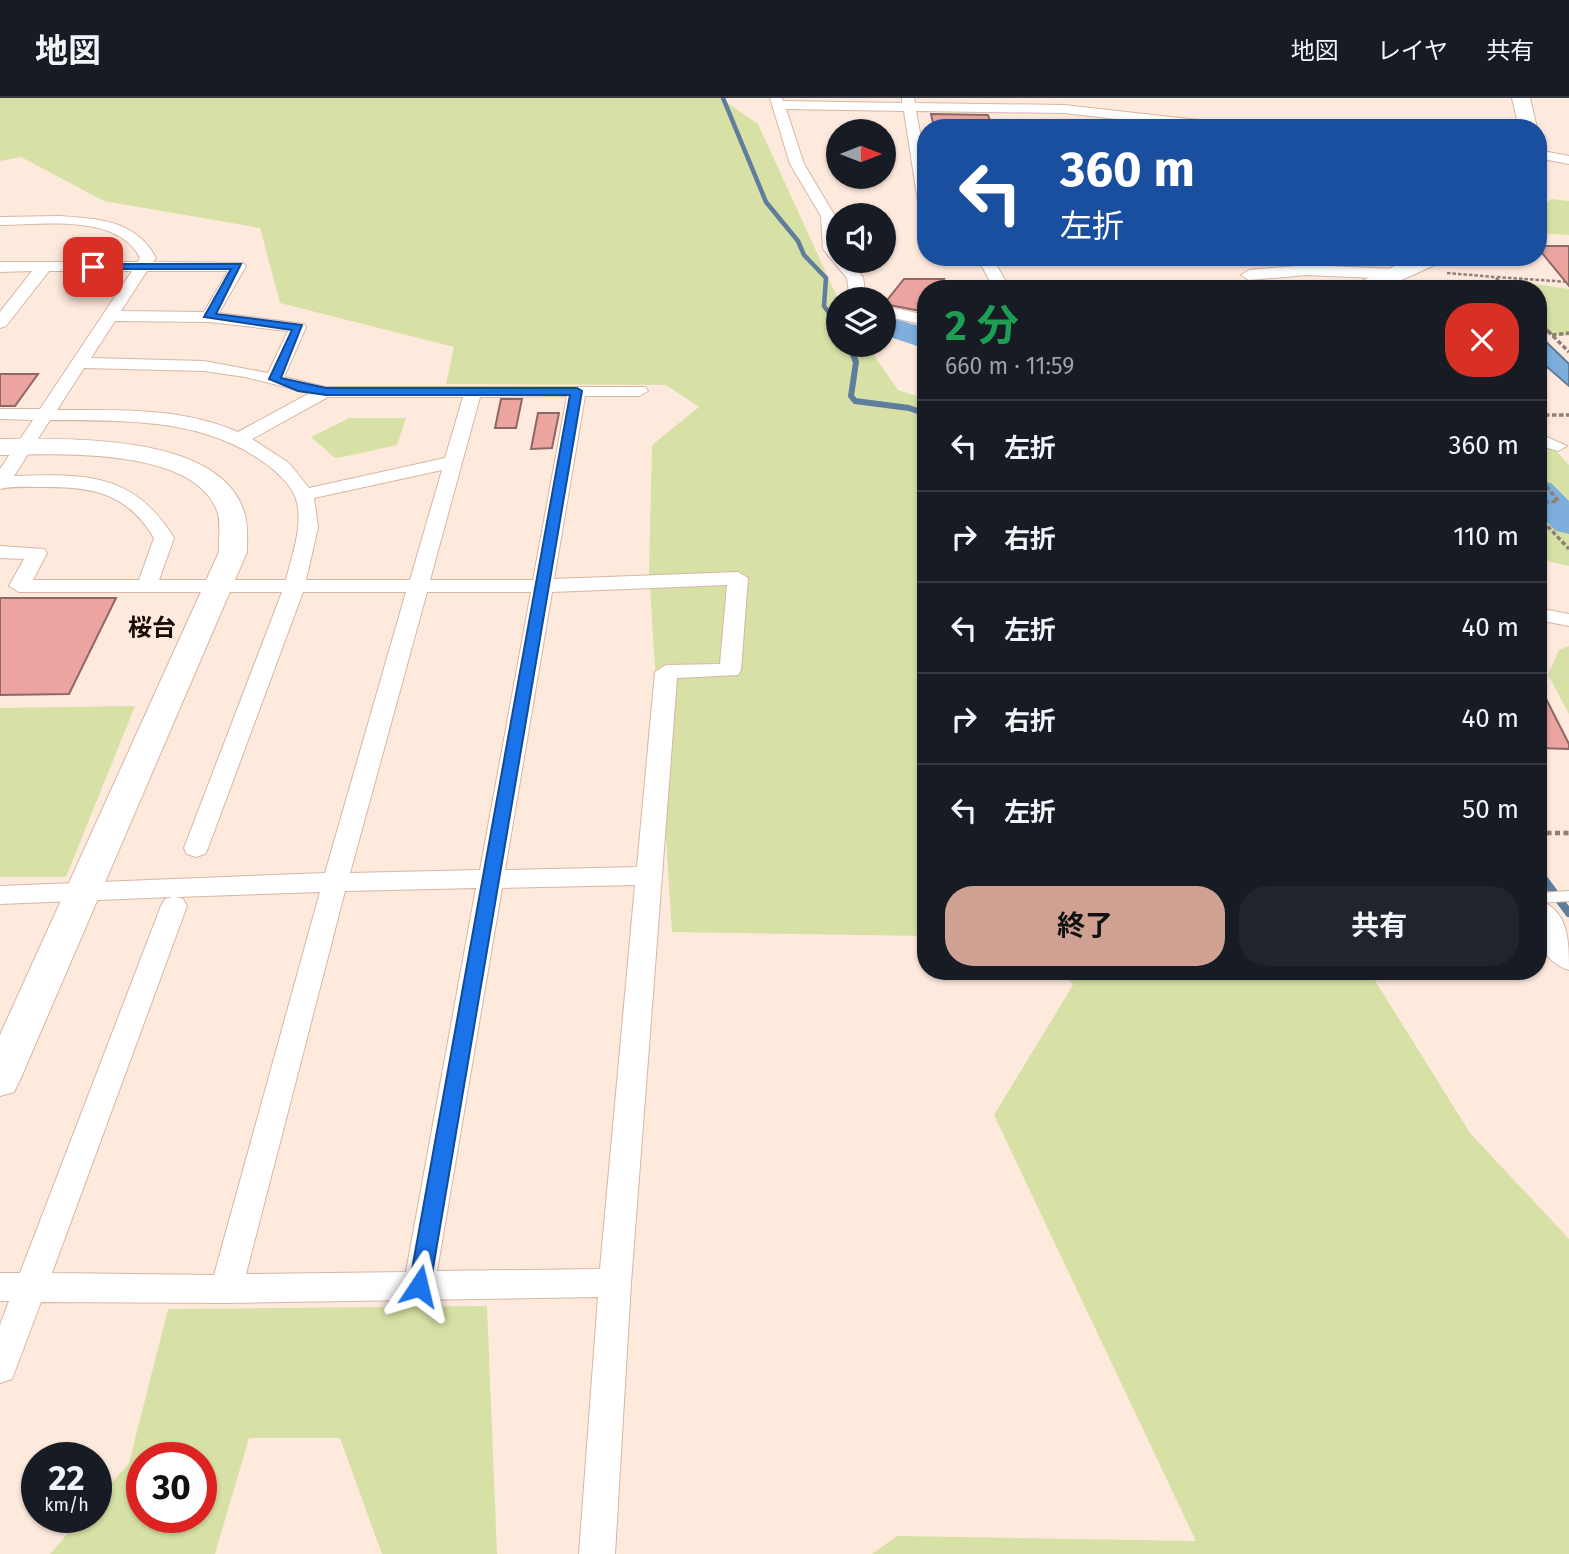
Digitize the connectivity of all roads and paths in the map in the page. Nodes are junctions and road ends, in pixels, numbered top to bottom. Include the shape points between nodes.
1 (1521, 98) edge
2 (777, 102) edge
3 (909, 103) edge
4 (1153, 119) edge
5 (1526, 119) edge
6 (917, 153) edge
7 (1547, 156) edge
8 (1569, 160) edge
9 (826, 213) edge
10 (0, 221) edge
11 (0, 267) edge
12 (44, 267) junction
13 (142, 267) junction
14 (1400, 267) edge
15 (1495, 277) junction
16 (1259, 280) edge
17 (1378, 280) edge
18 (1498, 280) edge
19 (1539, 280) edge
20 (1547, 281) edge
21 (1569, 282) edge
22 (896, 314) edge
23 (109, 316) junction
24 (209, 317) junction
25 (917, 318) edge
26 (0, 323) edge
27 (1547, 331) edge
28 (1569, 333) edge
29 (1551, 335) junction
30 (1569, 352) edge
31 (77, 363) junction
32 (274, 379) junction
33 (473, 391) junction
34 (577, 391) junction
35 (639, 391) dead end
36 (326, 392) junction
37 (0, 414) edge
38 (43, 414) junction
39 (1547, 415) edge
40 (1569, 415) edge
41 (239, 439) junction
42 (1547, 442) edge
43 (1558, 446) dead end
44 (11, 447) edge
45 (451, 462) junction
46 (0, 482) edge
47 (1547, 488) edge
48 (304, 495) junction
49 (1547, 503) edge
50 (1547, 528) edge
51 (1569, 549) edge
52 (0, 552) edge
53 (147, 585) junction
54 (218, 585) junction
55 (295, 585) junction
56 (420, 586) junction
57 (544, 586) junction
58 (1547, 616) edge
59 (1569, 620) edge
60 (1569, 833) edge
61 (1547, 834) edge
62 (196, 848) dead end
63 (650, 876) junction
64 (492, 879) junction
65 (335, 882) junction
66 (81, 893) junction
67 (0, 895) edge
68 (1569, 896) edge
69 (1547, 901) edge
70 (174, 906) dead end
71 (1547, 914) edge
72 (1569, 956) edge
73 (0, 1080) edge
74 (615, 1283) junction
75 (419, 1286) junction
76 (15, 1287) edge
77 (226, 1289) junction
78 (0, 1368) edge
79 (597, 1554) edge

1 - 5 street
2 - 3 street
2 - 9 street via 797,164
3 - 4 street via 1064,109
3 - 6 street
7 - 8 street
10 - 13 street via 114,228 146,247 148,258
11 - 12 street
12 - 13 street
12 - 26 street
13 - 23 street
13 - 24 street via 237,266
14 - 15 path
14 - 16 street via 1307,270
14 - 17 street
15 - 18 path
15 - 19 path
20 - 21 path
22 - 25 street
23 - 24 street
23 - 31 street
24 - 32 street via 298,327
27 - 29 path
28 - 29 path
29 - 30 path
31 - 32 street via 204,366
31 - 38 street
32 - 36 street
33 - 34 street
33 - 36 street
33 - 45 street
34 - 35 street
34 - 57 street
36 - 41 street
37 - 38 street
38 - 41 street via 180,421
38 - 44 street
39 - 40 path
41 - 48 street via 282,467
42 - 43 street
44 - 46 street
44 - 54 street via 130,450 155,455 198,474 228,502 236,523 233,552
45 - 48 street
45 - 56 street
46 - 53 street via 68,481 99,485 129,496 155,517 164,538
47 - 49 path via 1557,503
48 - 55 street via 308,527
50 - 51 path
52 - 53 street via 37,552 19,586
53 - 54 street
54 - 55 street
54 - 66 street
55 - 56 street
55 - 62 street
56 - 57 street
56 - 65 street
57 - 63 street via 738,578 730,670 666,673
57 - 64 street
58 - 59 street
60 - 61 path
63 - 64 street
63 - 74 street
64 - 65 street
64 - 75 street
65 - 66 street
65 - 77 street
66 - 67 street
66 - 73 street
68 - 69 lane
70 - 76 street
71 - 72 street
74 - 75 street
74 - 79 street
75 - 77 street
76 - 77 street
76 - 78 street

